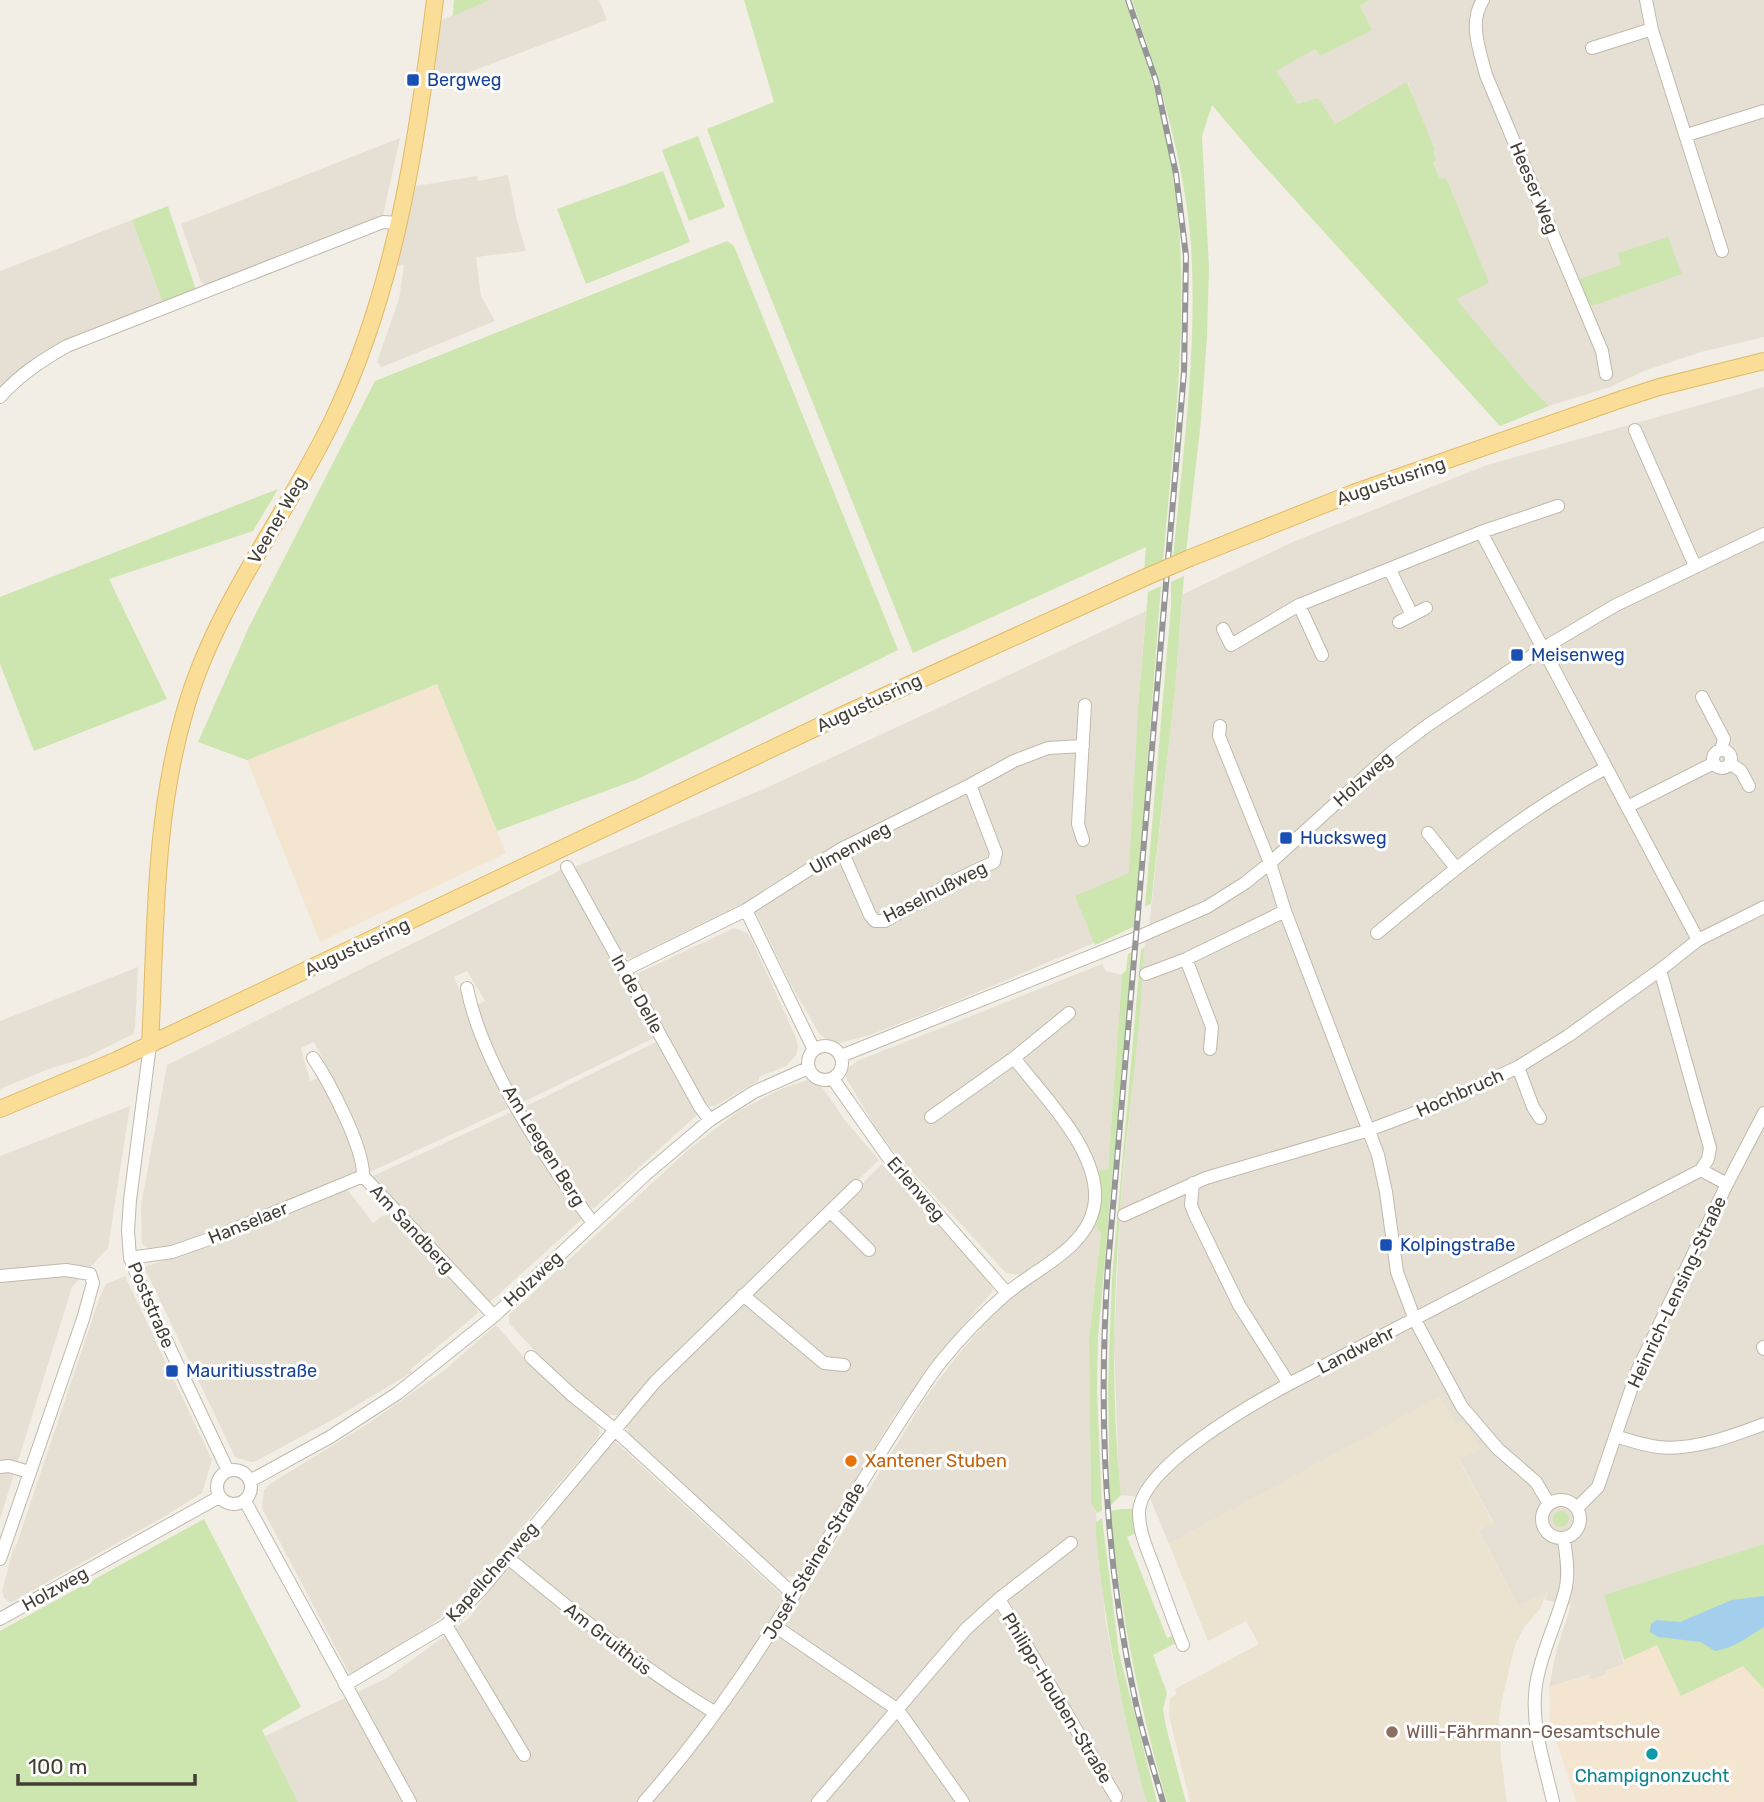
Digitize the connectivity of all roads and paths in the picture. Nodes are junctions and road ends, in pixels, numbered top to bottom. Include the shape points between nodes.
1 (435, 0) edge
2 (1483, 0) edge
3 (1646, 0) edge
4 (1652, 29) junction
5 (1592, 48) dead end
6 (1764, 111) edge
7 (1687, 135) junction
8 (398, 223) junction
9 (1722, 251) dead end
10 (1764, 360) edge
11 (1606, 374) dead end
12 (0, 397) edge
13 (1635, 430) dead end
14 (1558, 506) dead end
15 (1481, 532) junction
16 (1764, 534) edge
17 (1695, 566) junction
18 (1390, 570) junction
19 (1298, 605) junction
20 (1426, 608) dead end
21 (1412, 615) junction
22 (1399, 622) dead end
23 (1223, 629) dead end
24 (1542, 649) junction
25 (1322, 655) dead end
26 (1702, 697) dead end
27 (1085, 705) dead end
28 (1220, 726) dead end
29 (1083, 746) junction
30 (1721, 750) junction
31 (1714, 763) junction
32 (1731, 764) junction
33 (1606, 768) junction
34 (970, 785) junction
35 (1749, 786) dead end
36 (1627, 807) junction
37 (1428, 833) dead end
38 (1083, 840) dead end
39 (841, 849) junction
40 (1270, 863) junction
41 (567, 867) dead end
42 (1456, 868) junction
43 (1764, 907) edge
44 (746, 910) junction
45 (1285, 911) junction
46 (1377, 933) dead end
47 (1698, 940) junction
48 (1185, 959) junction
49 (624, 970) junction
50 (1660, 970) junction
51 (1146, 974) dead end
52 (467, 988) dead end
53 (1069, 1013) dead end
54 (150, 1045) junction
55 (1210, 1049) dead end
56 (814, 1050) junction
57 (841, 1056) junction
58 (313, 1058) dead end
59 (1014, 1058) junction
60 (1518, 1067) junction
61 (808, 1068) junction
62 (833, 1079) junction
63 (0, 1108) edge
64 (931, 1117) dead end
65 (1763, 1117) edge
66 (1540, 1118) dead end
67 (710, 1120) junction
68 (1369, 1130) junction
69 (1701, 1170) junction
70 (363, 1175) junction
71 (1193, 1183) junction
72 (1727, 1184) junction
73 (856, 1186) dead end
74 (831, 1212) junction
75 (1124, 1215) dead end
76 (593, 1223) junction
77 (869, 1250) dead end
78 (130, 1258) junction
79 (0, 1276) edge
80 (1007, 1293) junction
81 (743, 1295) junction
82 (494, 1316) junction
83 (1415, 1320) junction
84 (531, 1357) dead end
85 (844, 1364) dead end
86 (1289, 1384) junction
87 (1764, 1423) edge
88 (614, 1429) junction
89 (1615, 1436) junction
90 (0, 1466) edge
91 (228, 1471) junction
92 (29, 1472) junction
93 (250, 1481) junction
94 (219, 1496) junction
95 (244, 1501) junction
96 (1549, 1504) junction
97 (1577, 1508) junction
98 (1564, 1539) junction
99 (1071, 1543) dead end
100 (508, 1558) junction
101 (0, 1559) edge
102 (794, 1595) junction
103 (999, 1600) junction
104 (1, 1617) edge
105 (446, 1625) junction
106 (775, 1626) junction
107 (1182, 1645) dead end
108 (345, 1685) junction
109 (898, 1710) junction
110 (714, 1712) junction
111 (524, 1755) dead end
112 (1116, 1797) dead end
113 (410, 1802) edge
114 (644, 1802) edge
115 (818, 1802) edge
116 (963, 1802) edge
117 (1553, 1802) edge

1 - 8 main road, Veener Weg
2 - 11 street, Heeser Weg via 1476,10 1476,38 1486,75 1602,351
3 - 4 street
4 - 5 street
4 - 7 street
6 - 7 street
7 - 9 street
8 - 12 street via 383,222 67,345 39,362
8 - 54 main road, Veener Weg via 366,338 335,415 227,608 185,708 161,825
10 - 54 main road, Augustusring, bridge via 1659,387 1353,493 1146,577
13 - 17 street
14 - 15 street
15 - 18 street
15 - 24 street
16 - 17 street, Holzweg
17 - 24 street, Holzweg
18 - 19 street
18 - 21 street
19 - 23 street via 1233,650
19 - 25 street
20 - 21 street
21 - 22 street
24 - 33 street
24 - 40 street, Holzweg via 1391,753
26 - 30 street via 1724,739
27 - 29 street
28 - 40 street via 1219,736
29 - 34 street, Ulmenweg via 1048,748
29 - 38 street via 1078,824
30 - 31 street via 1713,757
30 - 32 street via 1728,751
31 - 32 street via 1718,768
31 - 36 street
32 - 35 street
33 - 36 street
33 - 42 street via 1566,789
34 - 39 street, Ulmenweg
34 - 39 street, Haselnußweg via 996,853 993,862 886,921 875,921 870,915
36 - 47 street
37 - 42 street
39 - 44 street, Ulmenweg
40 - 45 street
40 - 57 street, Holzweg via 1236,889 1181,920
41 - 49 street, In de Delle
42 - 46 street
43 - 47 street, Hochbruch
44 - 49 street, Ulmenweg
44 - 56 street
45 - 48 street
45 - 68 street
47 - 50 street, Hochbruch
48 - 51 street
48 - 55 street via 1212,1027
49 - 67 street, In de Delle
50 - 60 street, Hochbruch
50 - 69 street via 1710,1148
52 - 76 street, Am Leegen Berg via 471,1007 517,1107
53 - 59 street
54 - 63 main road, Augustusring
54 - 78 street, Poststraße via 130,1200
56 - 57 street via 834,1048
56 - 61 street
57 - 62 street via 843,1065
58 - 70 street, Am Sandberg via 326,1076 354,1141
59 - 64 street
59 - 80 street, Josef-Steiner-Straße via 1080,1145 1093,1173 1096,1197 1089,1223 1078,1237
60 - 66 street
60 - 68 street, Hochbruch via 1451,1100
61 - 62 street via 823,1081
61 - 67 street, Holzweg via 754,1092
62 - 80 street, Erlenweg via 887,1156
65 - 72 street, Heinrich-Lensing-Straße
67 - 76 street, Holzweg
68 - 71 street, Hochbruch
68 - 83 street via 1386,1192 1397,1272
69 - 72 street
69 - 83 street, Landwehr
70 - 78 street, Hanselaer via 205,1241
70 - 82 street, Am Sandberg
71 - 75 street, Hochbruch
71 - 86 street via 1191,1205 1210,1248 1239,1306
72 - 89 street, Heinrich-Lensing-Straße via 1638,1369
73 - 74 street, Kapellchenweg
74 - 77 street
74 - 81 street, Kapellchenweg
76 - 82 street, Holzweg
78 - 91 street, Poststraße
79 - 92 street via 66,1270 90,1273 93,1283
80 - 102 street, Josef-Steiner-Straße via 938,1365
81 - 85 street via 824,1363
81 - 88 street, Kapellchenweg
82 - 93 street, Holzweg via 398,1393
83 - 86 street, Landwehr
83 - 96 street via 1462,1407 1498,1449 1536,1482
84 - 88 street
86 - 107 street, Landwehr via 1196,1443 1154,1480 1141,1499 1140,1530
87 - 89 street via 1685,1446 1658,1447
88 - 100 street, Kapellchenweg
88 - 102 street
89 - 97 street, Heinrich-Lensing-Straße via 1598,1487
90 - 92 street
91 - 93 street via 237,1470
91 - 94 street via 218,1481
92 - 101 street
93 - 95 street
94 - 95 street via 226,1503
94 - 104 street, Holzweg
95 - 108 street
96 - 97 street via 1561,1500
96 - 98 street via 1542,1514 1543,1527
97 - 98 street via 1579,1527
98 - 117 street via 1565,1588 1541,1657 1535,1696 1537,1737
99 - 103 street
100 - 105 street, Kapellchenweg
100 - 110 street, Am Gruithüs via 621,1651
102 - 106 street, Josef-Steiner-Straße
103 - 109 street via 967,1629
103 - 112 street, Philipp-Houben-Straße
105 - 108 street, Kapellchenweg
105 - 111 street
106 - 109 street
106 - 110 street, Josef-Steiner-Straße
108 - 113 street
109 - 115 street
109 - 116 street
110 - 114 street, Josef-Steiner-Straße

